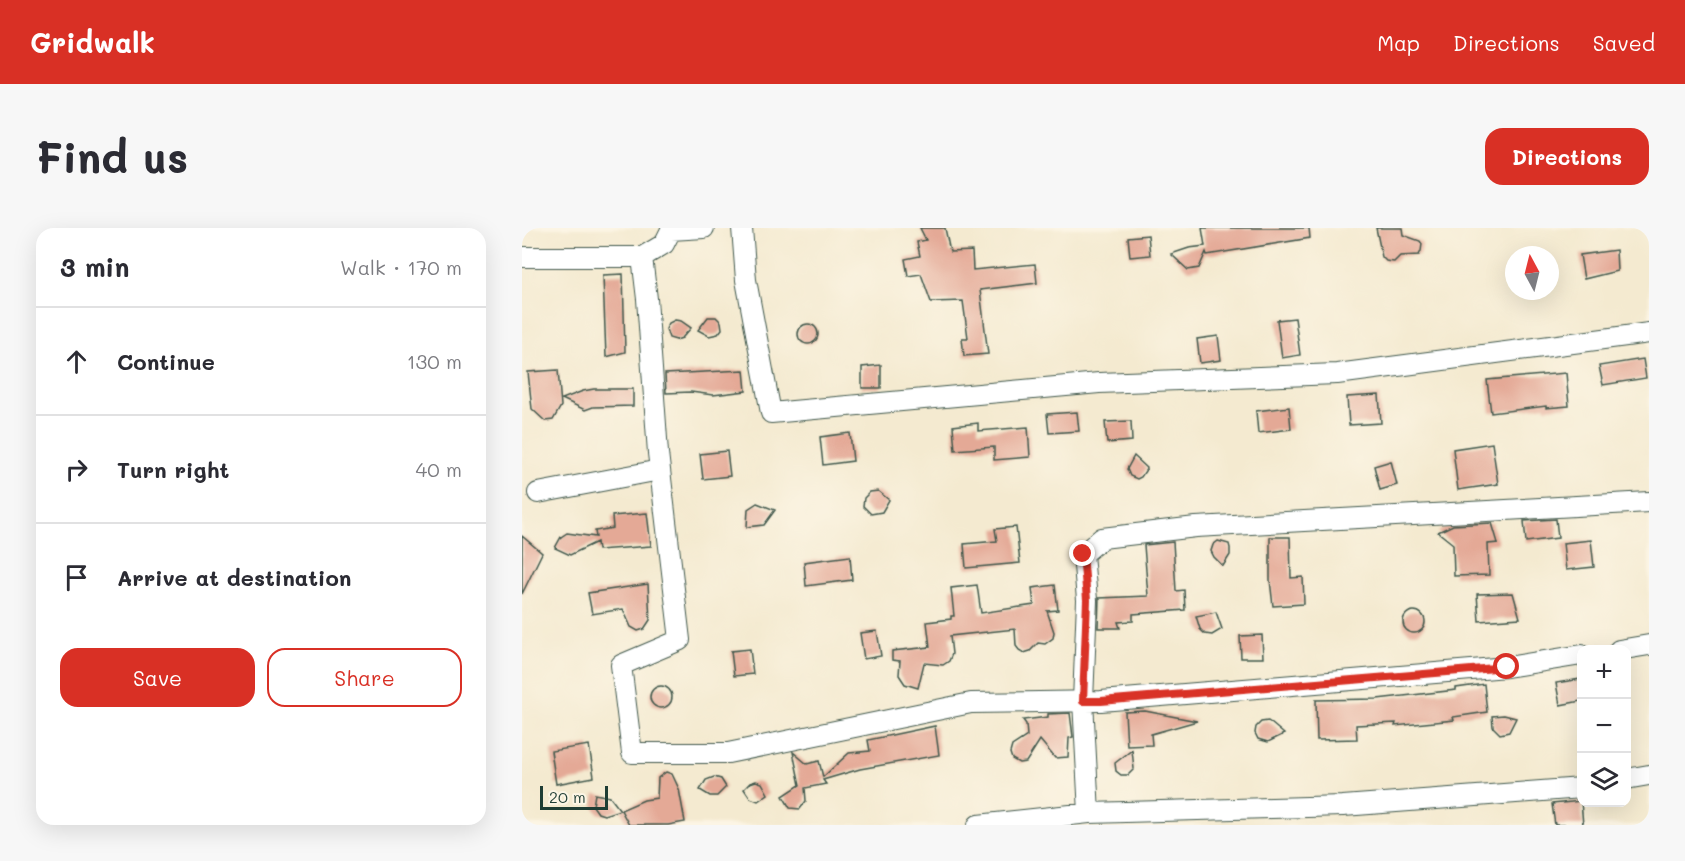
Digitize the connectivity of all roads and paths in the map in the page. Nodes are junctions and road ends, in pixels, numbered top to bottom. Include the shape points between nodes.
1 (704, 228) edge
2 (742, 228) edge
3 (671, 229) edge
4 (522, 257) edge
5 (642, 257) junction
6 (1649, 333) edge
7 (660, 470) junction
8 (538, 493) dead end
9 (1649, 502) edge
10 (1649, 645) edge
11 (1631, 648) edge
12 (1577, 657) edge
13 (1083, 701) junction
14 (1649, 775) edge
15 (1631, 778) edge
16 (1577, 788) edge
17 (1089, 813) junction
18 (978, 825) edge

1 - 3 street
2 - 6 street via 746,280 771,413 1099,383 1337,374
3 - 5 street via 664,244
4 - 5 street
5 - 7 street
7 - 8 street
7 - 13 street via 680,640 621,665 632,753 728,753 971,703
9 - 13 street via 1102,537 1083,554 1087,600
10 - 11 street
12 - 13 street via 1507,667
13 - 17 street
14 - 15 street
16 - 17 street via 1343,806
17 - 18 street

